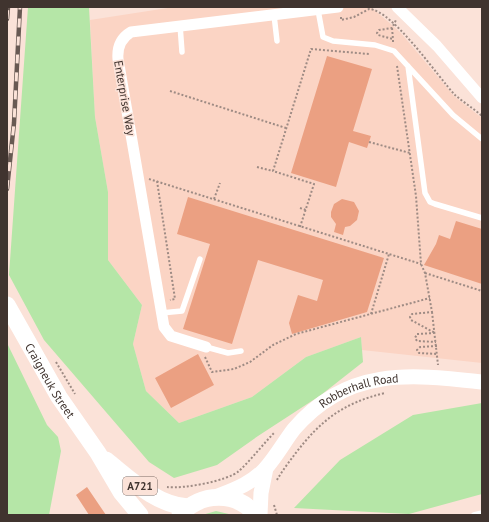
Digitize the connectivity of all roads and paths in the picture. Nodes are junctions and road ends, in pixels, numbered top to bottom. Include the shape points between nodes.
1 (400, 9) edge
2 (318, 10) junction
3 (339, 10) edge
4 (274, 15) junction
5 (393, 24) junction
6 (180, 26) junction
7 (392, 28) junction
8 (393, 39) junction
9 (277, 41) dead end
10 (394, 51) junction
11 (182, 52) dead end
12 (371, 54) dead end
13 (408, 66) junction
14 (170, 91) dead end
15 (482, 98) edge
16 (482, 116) edge
17 (286, 128) junction
18 (482, 139) edge
19 (369, 142) dead end
20 (419, 152) junction
21 (409, 153) junction
22 (258, 167) dead end
23 (273, 171) junction
24 (139, 179) junction
25 (157, 181) junction
26 (220, 183) dead end
27 (214, 200) junction
28 (300, 208) dead end
29 (306, 210) junction
30 (482, 218) edge
31 (300, 227) junction
32 (389, 254) junction
33 (200, 259) dead end
34 (421, 264) junction
35 (425, 273) junction
36 (482, 291) edge
37 (430, 298) junction
38 (7, 305) edge
39 (161, 308) junction
40 (432, 312) junction
41 (371, 315) junction
42 (435, 333) junction
43 (436, 342) junction
44 (437, 346) junction
45 (206, 347) junction
46 (241, 351) dead end
47 (437, 354) dead end
48 (438, 365) dead end
49 (482, 382) edge
50 (389, 392) dead end
51 (98, 453) junction
52 (266, 468) junction
53 (239, 471) dead end
54 (276, 482) dead end
55 (161, 486) dead end
56 (218, 496) junction
57 (273, 499) dead end
58 (184, 511) edge
59 (482, 513) edge
60 (140, 515) edge
61 (256, 515) edge
62 (260, 515) edge
63 (278, 515) edge
64 (474, 515) edge

1 - 5 path
1 - 15 street via 437,46
2 - 3 street, Enterprise Way
2 - 4 street, Enterprise Way
2 - 10 lane via 321,31 323,37 328,40 375,45
3 - 5 path via 341,20 372,9
4 - 6 street, Enterprise Way
4 - 9 lane
5 - 7 path
5 - 16 path via 456,95
6 - 11 lane
6 - 24 street, Enterprise Way via 131,32 126,35 119,47 118,58
7 - 8 path
7 - 8 path via 378,30 377,33
8 - 10 path
10 - 13 lane
10 - 21 path
12 - 17 path via 311,49
13 - 18 lane via 453,115
13 - 20 lane
14 - 17 path
17 - 23 path
19 - 21 path
20 - 21 path
20 - 30 lane via 425,193 430,202
21 - 34 path via 416,196
22 - 23 path
23 - 29 path via 314,184
24 - 25 path
24 - 39 street, Enterprise Way
25 - 27 path
25 - 39 path via 175,299
26 - 27 path
27 - 31 path
28 - 29 path
29 - 31 path
31 - 32 path
32 - 34 path
32 - 41 path
33 - 39 lane via 182,311
34 - 35 path
35 - 36 path
35 - 37 path
37 - 40 path
37 - 41 path
38 - 51 main road, Craigneuk Street / A721 via 59,397
39 - 45 street, Enterprise Way via 164,327 168,334
40 - 42 path
40 - 42 path via 412,314 410,317
41 - 45 path via 296,334 273,345 250,362 224,371 212,372 203,354
42 - 43 path
42 - 43 path via 417,334 415,338 417,341
43 - 44 path
44 - 47 path via 420,347 417,350 419,353
44 - 48 path
45 - 46 lane via 228,353
49 - 52 street, Robberhall Road via 424,375 404,376 385,377 348,389 328,400 302,420
50 - 54 path via 355,402 329,417 303,443
51 - 58 main road, Craigneuk Street / A721 via 145,490
51 - 60 main road, Craigneuk Street / A721 via 121,492
52 - 56 street, Robberhall Road via 240,488
52 - 62 street, Robberhall Road
53 - 55 path via 230,476 192,486
56 - 58 main road, Craigneuk Street / A721 via 202,499
56 - 61 main road, Craigneuk Street / A721 via 235,499 249,506
57 - 63 path
59 - 64 lane

